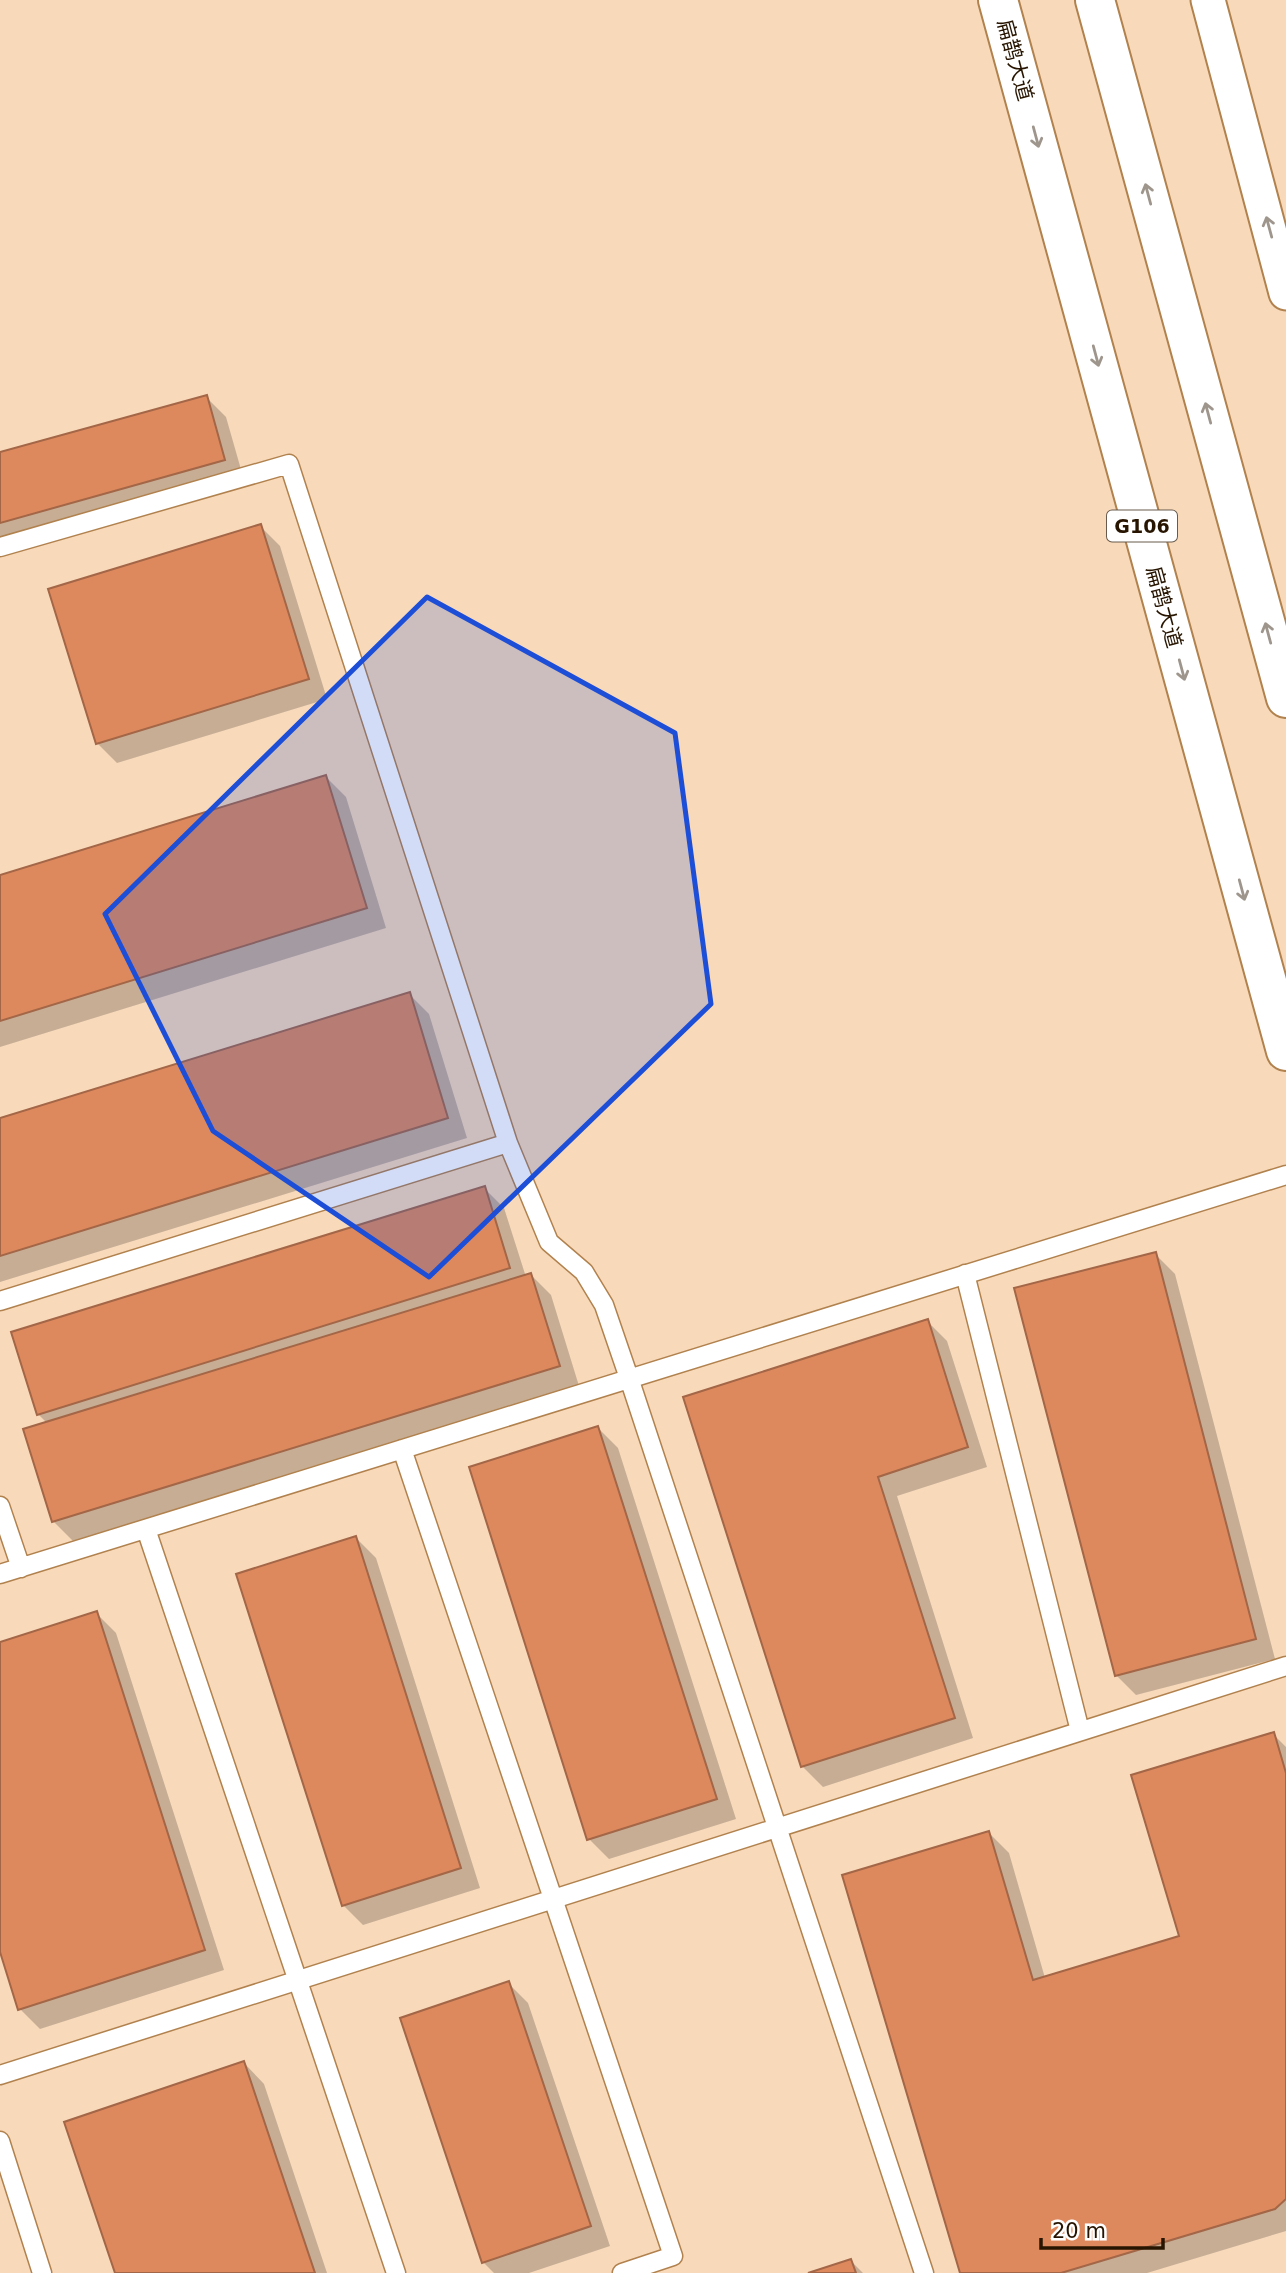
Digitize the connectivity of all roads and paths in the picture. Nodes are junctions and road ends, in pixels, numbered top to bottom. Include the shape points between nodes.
1 (999, 0) edge
2 (1095, 0) edge
3 (1208, 0) edge
4 (1286, 293) edge
5 (0, 547) edge
6 (1286, 698) edge
7 (1286, 1051) edge
8 (508, 1143) junction
9 (1286, 1175) edge
10 (965, 1275) junction
11 (0, 1301) edge
12 (629, 1378) junction
13 (402, 1450) junction
14 (0, 1506) edge
15 (146, 1529) junction
16 (21, 1568) junction
17 (0, 1574) edge
18 (1286, 1666) edge
19 (1080, 1731) junction
20 (777, 1828) junction
21 (553, 1899) junction
22 (297, 1981) junction
23 (0, 2075) edge
24 (0, 2141) edge
25 (42, 2273) edge
26 (396, 2273) edge
27 (622, 2273) edge
28 (924, 2273) edge

1 -> 7 highway, 扁鹊大道 / G106
6 -> 2 highway
4 -> 3 street
5 - 8 lane via 289,464
8 - 11 lane
8 - 12 lane via 549,1242 584,1272 604,1305
9 - 10 lane
10 - 12 lane
10 - 19 lane
12 - 13 lane
12 - 20 lane
13 - 15 lane
13 - 21 lane
14 - 16 lane
15 - 16 lane
15 - 22 lane
16 - 17 lane
18 - 19 lane
19 - 20 lane
20 - 21 lane
20 - 28 lane
21 - 22 lane
21 - 27 lane via 673,2256
22 - 23 lane
22 - 26 lane
24 - 25 lane

